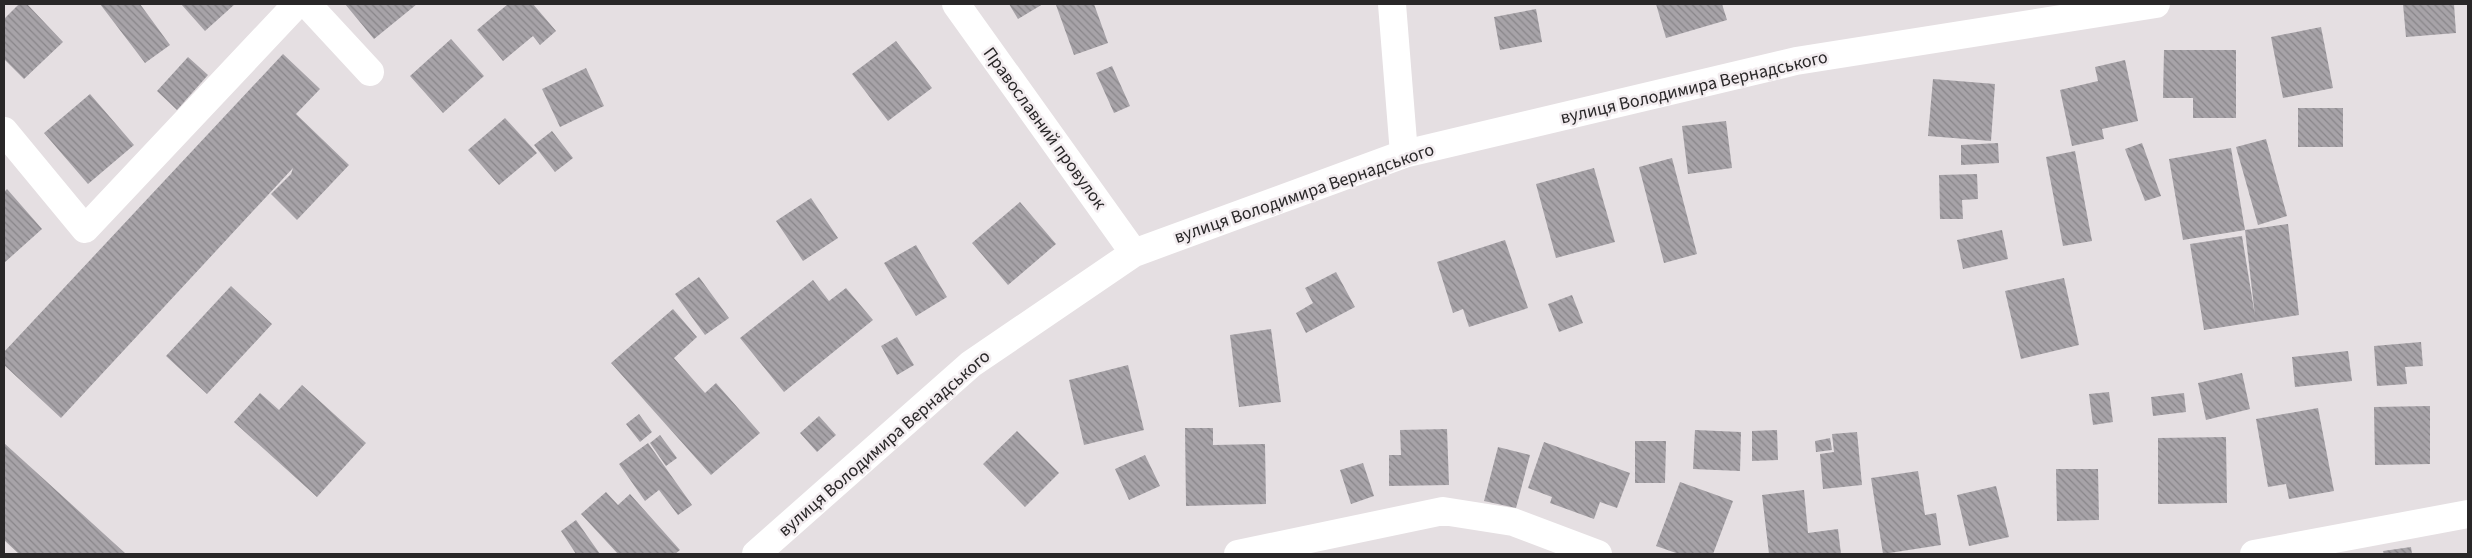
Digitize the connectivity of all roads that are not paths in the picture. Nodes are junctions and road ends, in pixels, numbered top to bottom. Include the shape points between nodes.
1 (297, 4) edge
2 (307, 4) edge
3 (956, 4) edge
4 (1392, 4) edge
5 (2156, 4) edge
6 (370, 72) dead end
7 (4, 132) edge
8 (1404, 154) junction
9 (1134, 252) junction
10 (2468, 514) edge
11 (756, 554) edge
12 (1238, 554) edge
13 (1598, 554) edge
14 (2254, 554) edge

1 - 7 street via 85,229
2 - 6 street
3 - 9 street, Православний провулок
4 - 8 street
5 - 8 street, вулиця Володимира Вернадського via 1796,60
8 - 9 street, вулиця Володимира Вернадського
9 - 11 street, вулиця Володимира Вернадського via 971,364
10 - 14 street
12 - 13 street via 1443,512 1513,522

